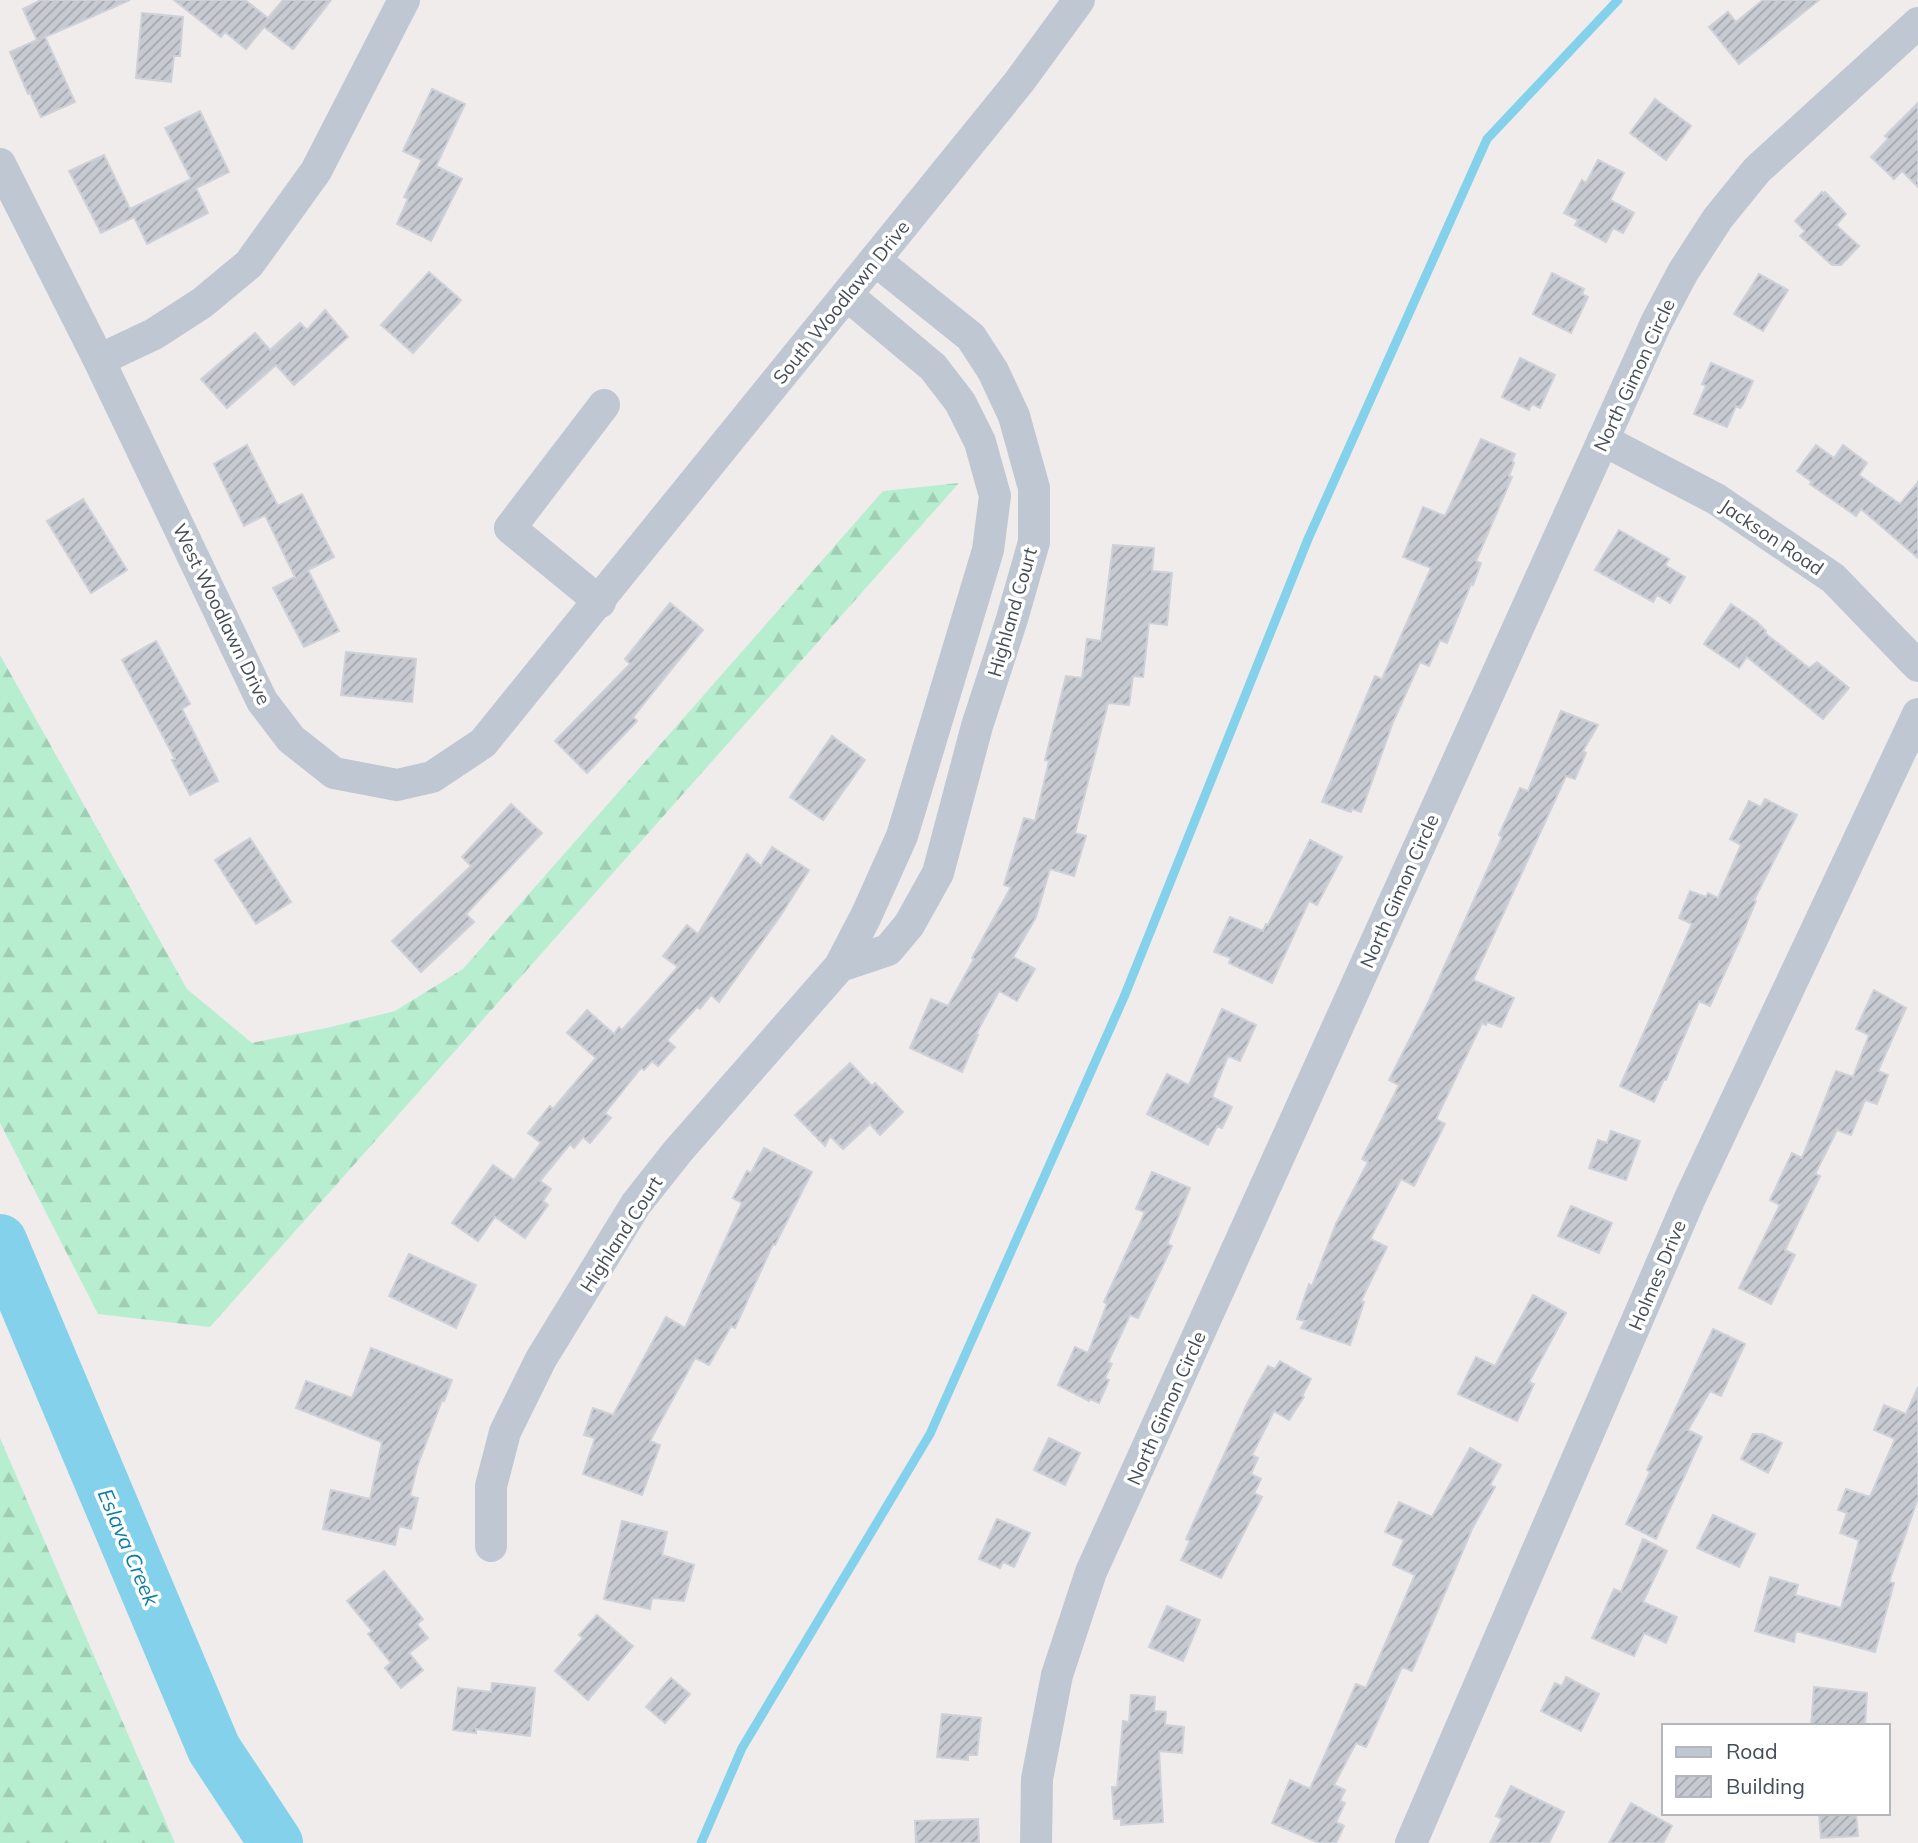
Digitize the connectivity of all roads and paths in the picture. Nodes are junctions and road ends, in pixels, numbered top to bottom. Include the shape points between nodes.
1 (404, 0) edge
2 (1079, 0) edge
3 (1916, 29) edge
4 (0, 164) edge
5 (875, 260) junction
6 (847, 295) junction
7 (99, 360) junction
8 (604, 405) dead end
9 (1603, 440) junction
10 (600, 602) junction
11 (1918, 666) edge
12 (1918, 714) edge
13 (840, 967) junction
14 (491, 1546) dead end
15 (1036, 1843) edge
16 (1411, 1843) edge

1 - 7 street via 316,171 248,264 193,309
2 - 5 street, South Woodlawn Drive
3 - 9 street, North Gimon Circle via 1757,170 1718,218 1656,323
4 - 7 street, West Woodlawn Drive
5 - 6 street, South Woodlawn Drive
5 - 13 street, Highland Court via 971,337 993,371 1014,416 1034,488 1034,541 938,873 909,925 888,950
6 - 10 street, South Woodlawn Drive
6 - 13 street, Highland Court via 933,366 960,402 980,442 995,496 988,550 902,836
7 - 10 street, West Woodlawn Drive via 262,701 291,739 334,773 397,785 432,777 483,743
8 - 10 street via 510,528
9 - 11 street, Jackson Road via 1716,499 1833,578
9 - 15 street, North Gimon Circle via 1091,1572 1056,1675 1037,1779
12 - 16 street, Holmes Drive via 1690,1198
13 - 14 street, Highland Court via 636,1204 541,1359 505,1432 491,1486

